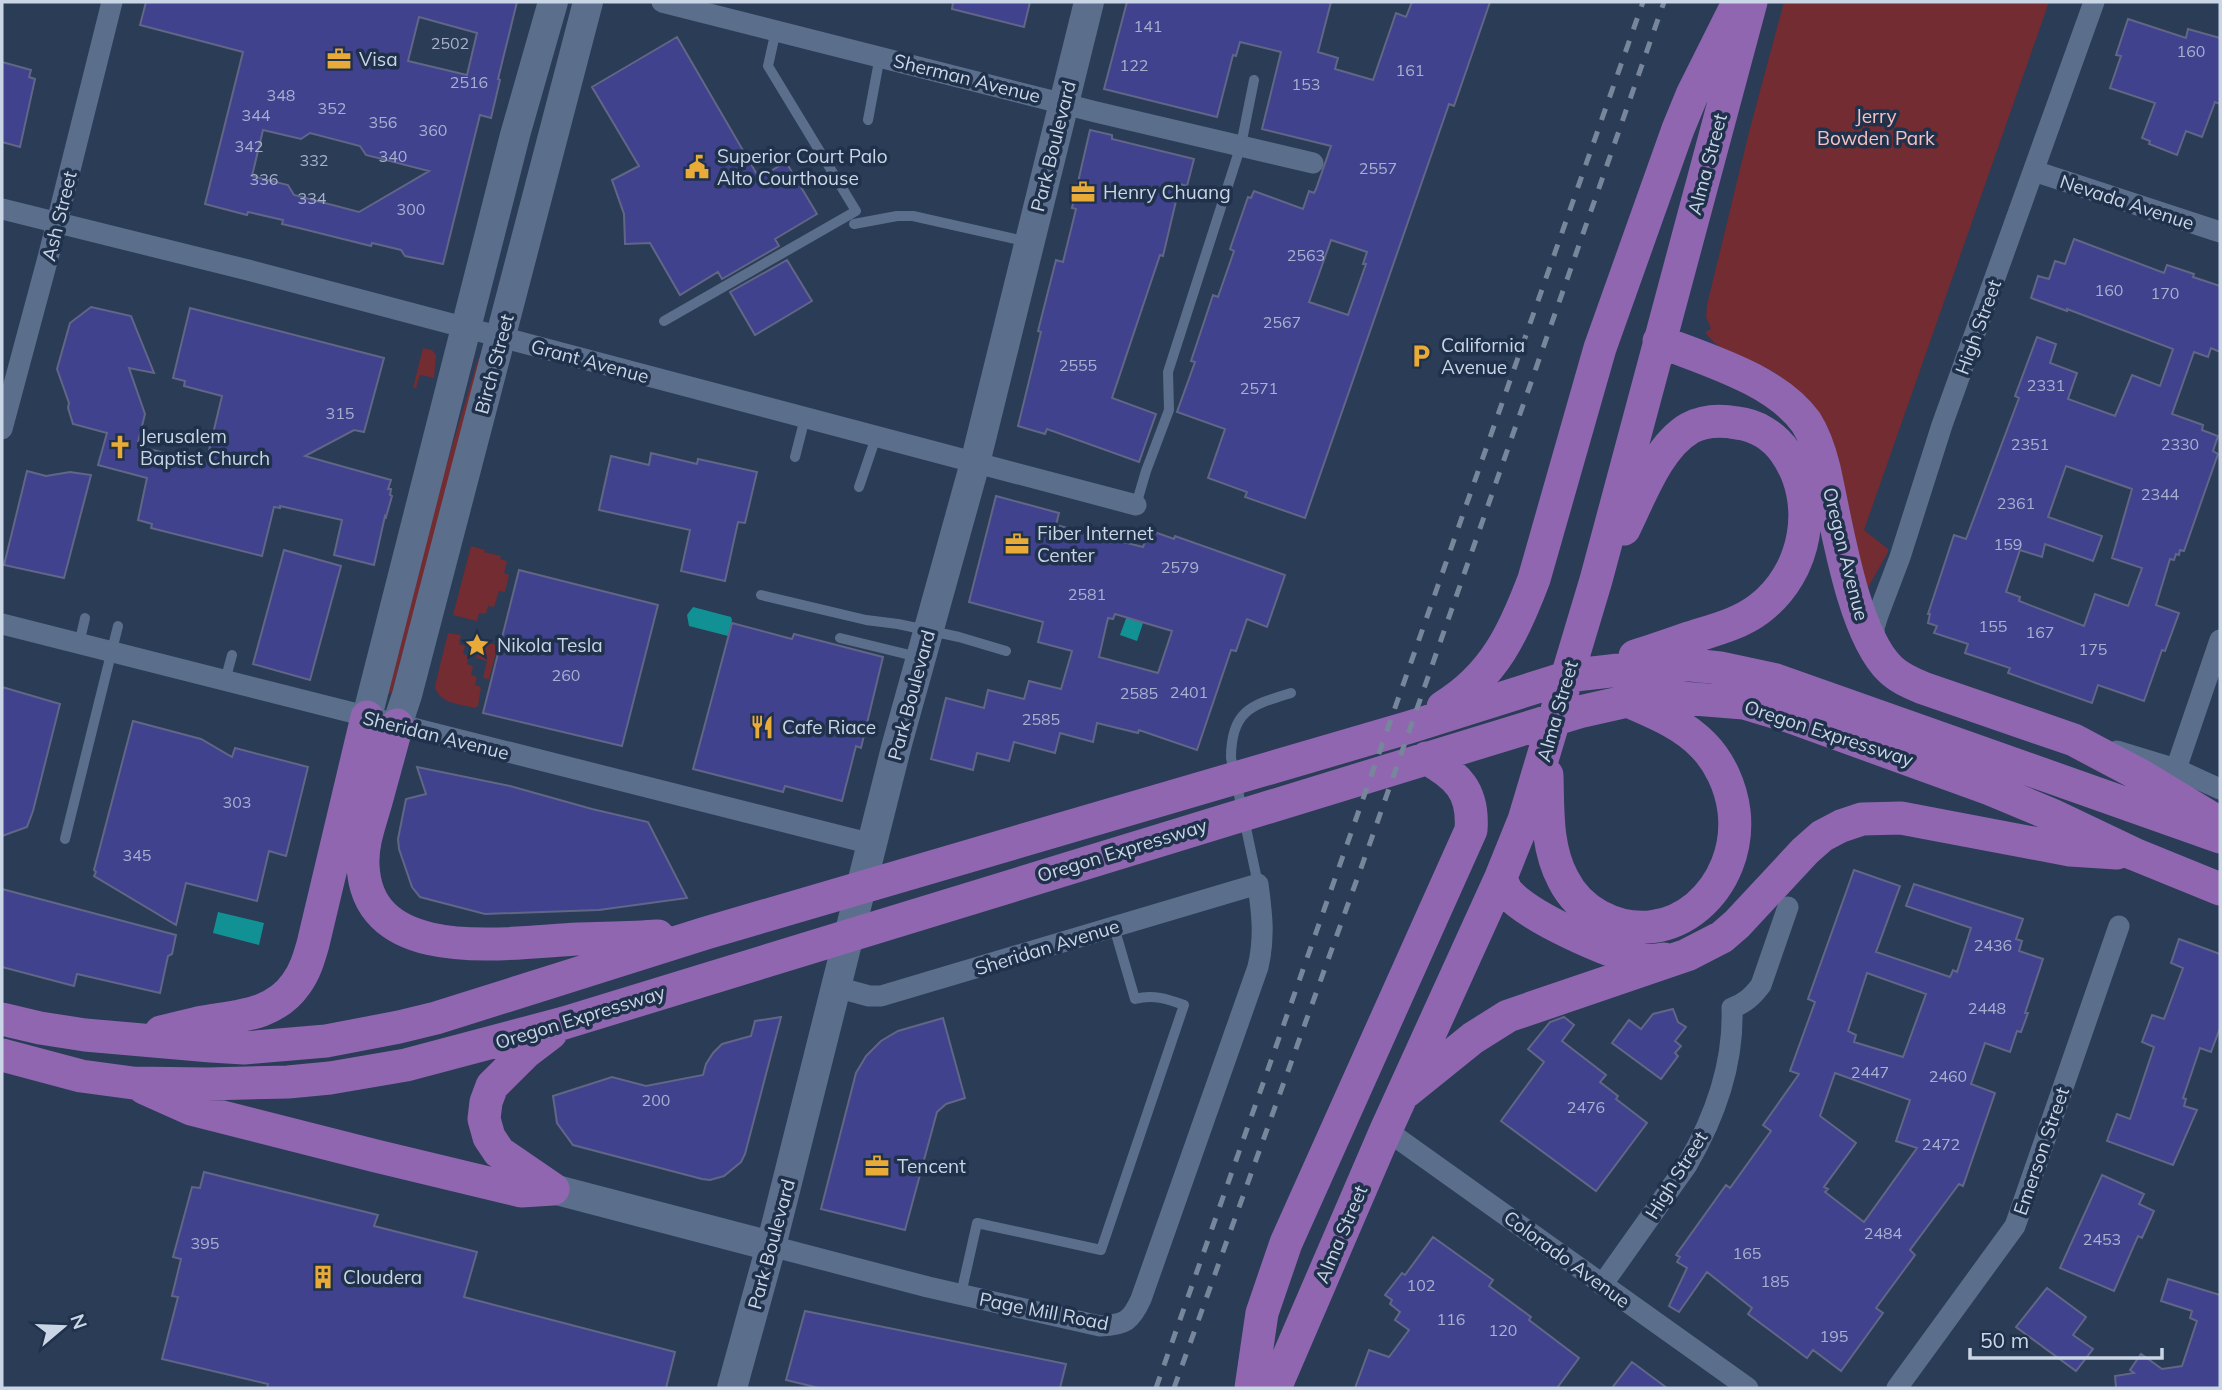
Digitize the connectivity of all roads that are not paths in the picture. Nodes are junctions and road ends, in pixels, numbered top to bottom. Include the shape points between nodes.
1 (112, 2) edge
2 (553, 2) edge
3 (588, 2) edge
4 (662, 2) edge
5 (1089, 2) edge
6 (1739, 2) edge
7 (1751, 2) edge
8 (2094, 2) edge
9 (776, 30) junction
10 (880, 56) junction
11 (1254, 80) dead end
12 (1064, 102) junction
13 (868, 120) dead end
14 (1241, 145) junction
15 (1313, 163) dead end
16 (2034, 171) junction
17 (2, 209) edge
18 (57, 223) junction
19 (855, 224) dead end
20 (2220, 232) edge
21 (1029, 242) junction
22 (664, 321) dead end
23 (466, 328) junction
24 (501, 338) junction
25 (1659, 341) junction
26 (805, 418) junction
27 (2, 429) edge
28 (876, 437) junction
29 (795, 457) dead end
30 (975, 463) junction
31 (859, 487) dead end
32 (1136, 505) joint
33 (1597, 580) junction
34 (761, 595) dead end
35 (85, 618) dead end
36 (2, 624) edge
37 (118, 626) dead end
38 (840, 638) dead end
39 (2220, 640) edge
40 (79, 644) junction
41 (924, 644) junction
42 (1006, 651) dead end
43 (111, 652) junction
44 (1878, 654) junction
45 (232, 655) dead end
46 (1574, 665) junction
47 (225, 681) junction
48 (1292, 692) dead end
49 (1628, 701) junction
50 (382, 721) junction
51 (1410, 727) junction
52 (2074, 740) junction
53 (1546, 750) junction
54 (1426, 758) junction
55 (2176, 769) junction
56 (2220, 789) edge
57 (2220, 823) edge
58 (2220, 837) edge
59 (65, 839) dead end
60 (2134, 854) junction
61 (869, 857) junction
62 (1501, 877) junction
63 (1258, 884) junction
64 (2220, 889) edge
65 (1788, 907) dead end
66 (2119, 926) dead end
67 (1114, 927) junction
68 (706, 933) junction
69 (1686, 955) junction
70 (836, 987) junction
71 (2, 1018) edge
72 (564, 1023) junction
73 (133, 1039) junction
74 (2, 1055) edge
75 (133, 1083) junction
76 (1402, 1095) junction
77 (1386, 1130) junction
78 (553, 1189) junction
79 (771, 1246) junction
80 (1602, 1285) junction
81 (961, 1294) junction
82 (732, 1388) edge
83 (1251, 1388) edge
84 (1275, 1388) edge
85 (1748, 1388) edge
86 (1896, 1388) edge

1 - 18 street, Ash Street
2 - 23 street, Birch Street
3 - 24 street, Birch Street
4 - 9 street, Sherman Avenue
5 - 12 street, Park Boulevard
6 - 51 main road via 1692,95 1664,168 1600,348 1534,579 1515,627 1478,682
7 - 25 main road, Alma Street
8 - 16 street, High Street
9 - 10 street, Sherman Avenue
9 - 22 lane via 768,66 856,211
10 - 12 street, Sherman Avenue
10 - 13 lane
11 - 14 lane
12 - 14 street, Sherman Avenue
12 - 21 street, Park Boulevard
14 - 15 street, Sherman Avenue
14 - 32 lane via 1168,372 1169,410
16 - 20 street, Nevada Avenue
16 - 44 street, High Street via 1874,628
17 - 18 street, Grant Avenue
18 - 23 street, Grant Avenue
18 - 27 street, Ash Street
19 - 21 lane via 914,216
21 - 30 street, Park Boulevard
23 - 24 street, Grant Avenue
23 - 50 street, Birch Street
24 - 26 street, Grant Avenue
24 - 50 street, Birch Street via 407,695
25 - 33 main road, Alma Street
25 - 44 main road, Oregon Avenue via 1762,385 1794,407 1807,424 1824,468 1860,614
26 - 28 street, Grant Avenue
26 - 29 lane
28 - 30 street, Grant Avenue
28 - 31 lane
30 - 32 street, Grant Avenue
30 - 41 street, Park Boulevard
33 - 46 main road, Alma Street
33 - 46 main road via 1663,453 1690,428 1708,422 1746,424 1780,445 1793,463 1806,506 1805,530 1788,577 1759,609 1720,628
34 - 41 lane via 898,624
35 - 40 lane
36 - 40 street, Sheridan Avenue
37 - 43 lane
38 - 41 lane
39 - 55 street
40 - 43 street, Sheridan Avenue
41 - 42 lane via 959,637
41 - 61 street, Park Boulevard
43 - 47 street, Sheridan Avenue
43 - 59 lane
44 - 52 main road, Oregon Avenue via 1905,681
45 - 47 lane
46 - 51 main road, Oregon Expressway
46 - 53 main road, Alma Street
46 - 58 main road, Oregon Expressway via 1691,665 1749,673
47 - 50 street, Sheridan Avenue
48 - 63 lane via 1245,713 1235,725 1231,745
49 - 53 main road via 1684,729 1703,745 1716,762 1733,802 1734,848 1727,869 1702,903 1686,915 1648,927 1628,926 1591,912 1576,898 1564,881 1551,844
49 - 54 main road, Oregon Expressway
49 - 60 main road, Oregon Expressway via 1699,698 1744,703 1791,717 1990,789
50 - 61 street, Sheridan Avenue
50 - 68 main road via 363,864 375,905 389,921 429,939 486,944
50 - 73 main road via 306,967 297,983 271,1008
51 - 68 main road, Oregon Expressway
52 - 55 street, Oregon Avenue
52 - 57 main road
53 - 62 main road, Alma Street
54 - 72 main road, Oregon Expressway
54 - 83 main road via 1454,775 1462,786 1472,817 1471,830 1286,1243 1262,1313
55 - 56 street, Oregon Avenue
60 - 64 main road, Oregon Expressway
60 - 69 main road via 2070,850 1901,818 1862,819 1822,836 1737,924
61 - 70 street, Park Boulevard
62 - 69 main road via 1511,896 1547,921 1605,947 1645,961
62 - 76 main road, Alma Street
63 - 67 street, Sheridan Avenue
63 - 81 street, Page Mill Road via 1263,945 1258,967 1132,1317 1117,1326 1101,1326
65 - 80 street, High Street via 1761,985 1753,996 1732,1008 1732,1048 1698,1145
66 - 86 street, Emerson Street via 2015,1227
67 - 70 street, Sheridan Avenue via 881,996
67 - 81 lane via 1135,999 1146,996 1184,1005 1101,1250 977,1223
68 - 73 main road, Oregon Expressway via 449,1014 364,1035 244,1048
69 - 76 main road via 1508,1016
70 - 79 street, Park Boulevard
71 - 73 main road, Oregon Expressway via 40,1028
72 - 75 main road, Oregon Expressway via 406,1065 330,1078
72 - 78 main road via 501,1075 492,1086 484,1119 499,1152
74 - 75 main road, Oregon Expressway via 81,1076
75 - 78 main road via 191,1109 376,1156 521,1191
76 - 77 main road, Alma Street
77 - 80 street, Colorado Avenue
77 - 84 main road, Alma Street
78 - 79 street, Page Mill Road
79 - 81 street, Page Mill Road
79 - 82 street, Park Boulevard
80 - 85 street, Colorado Avenue

